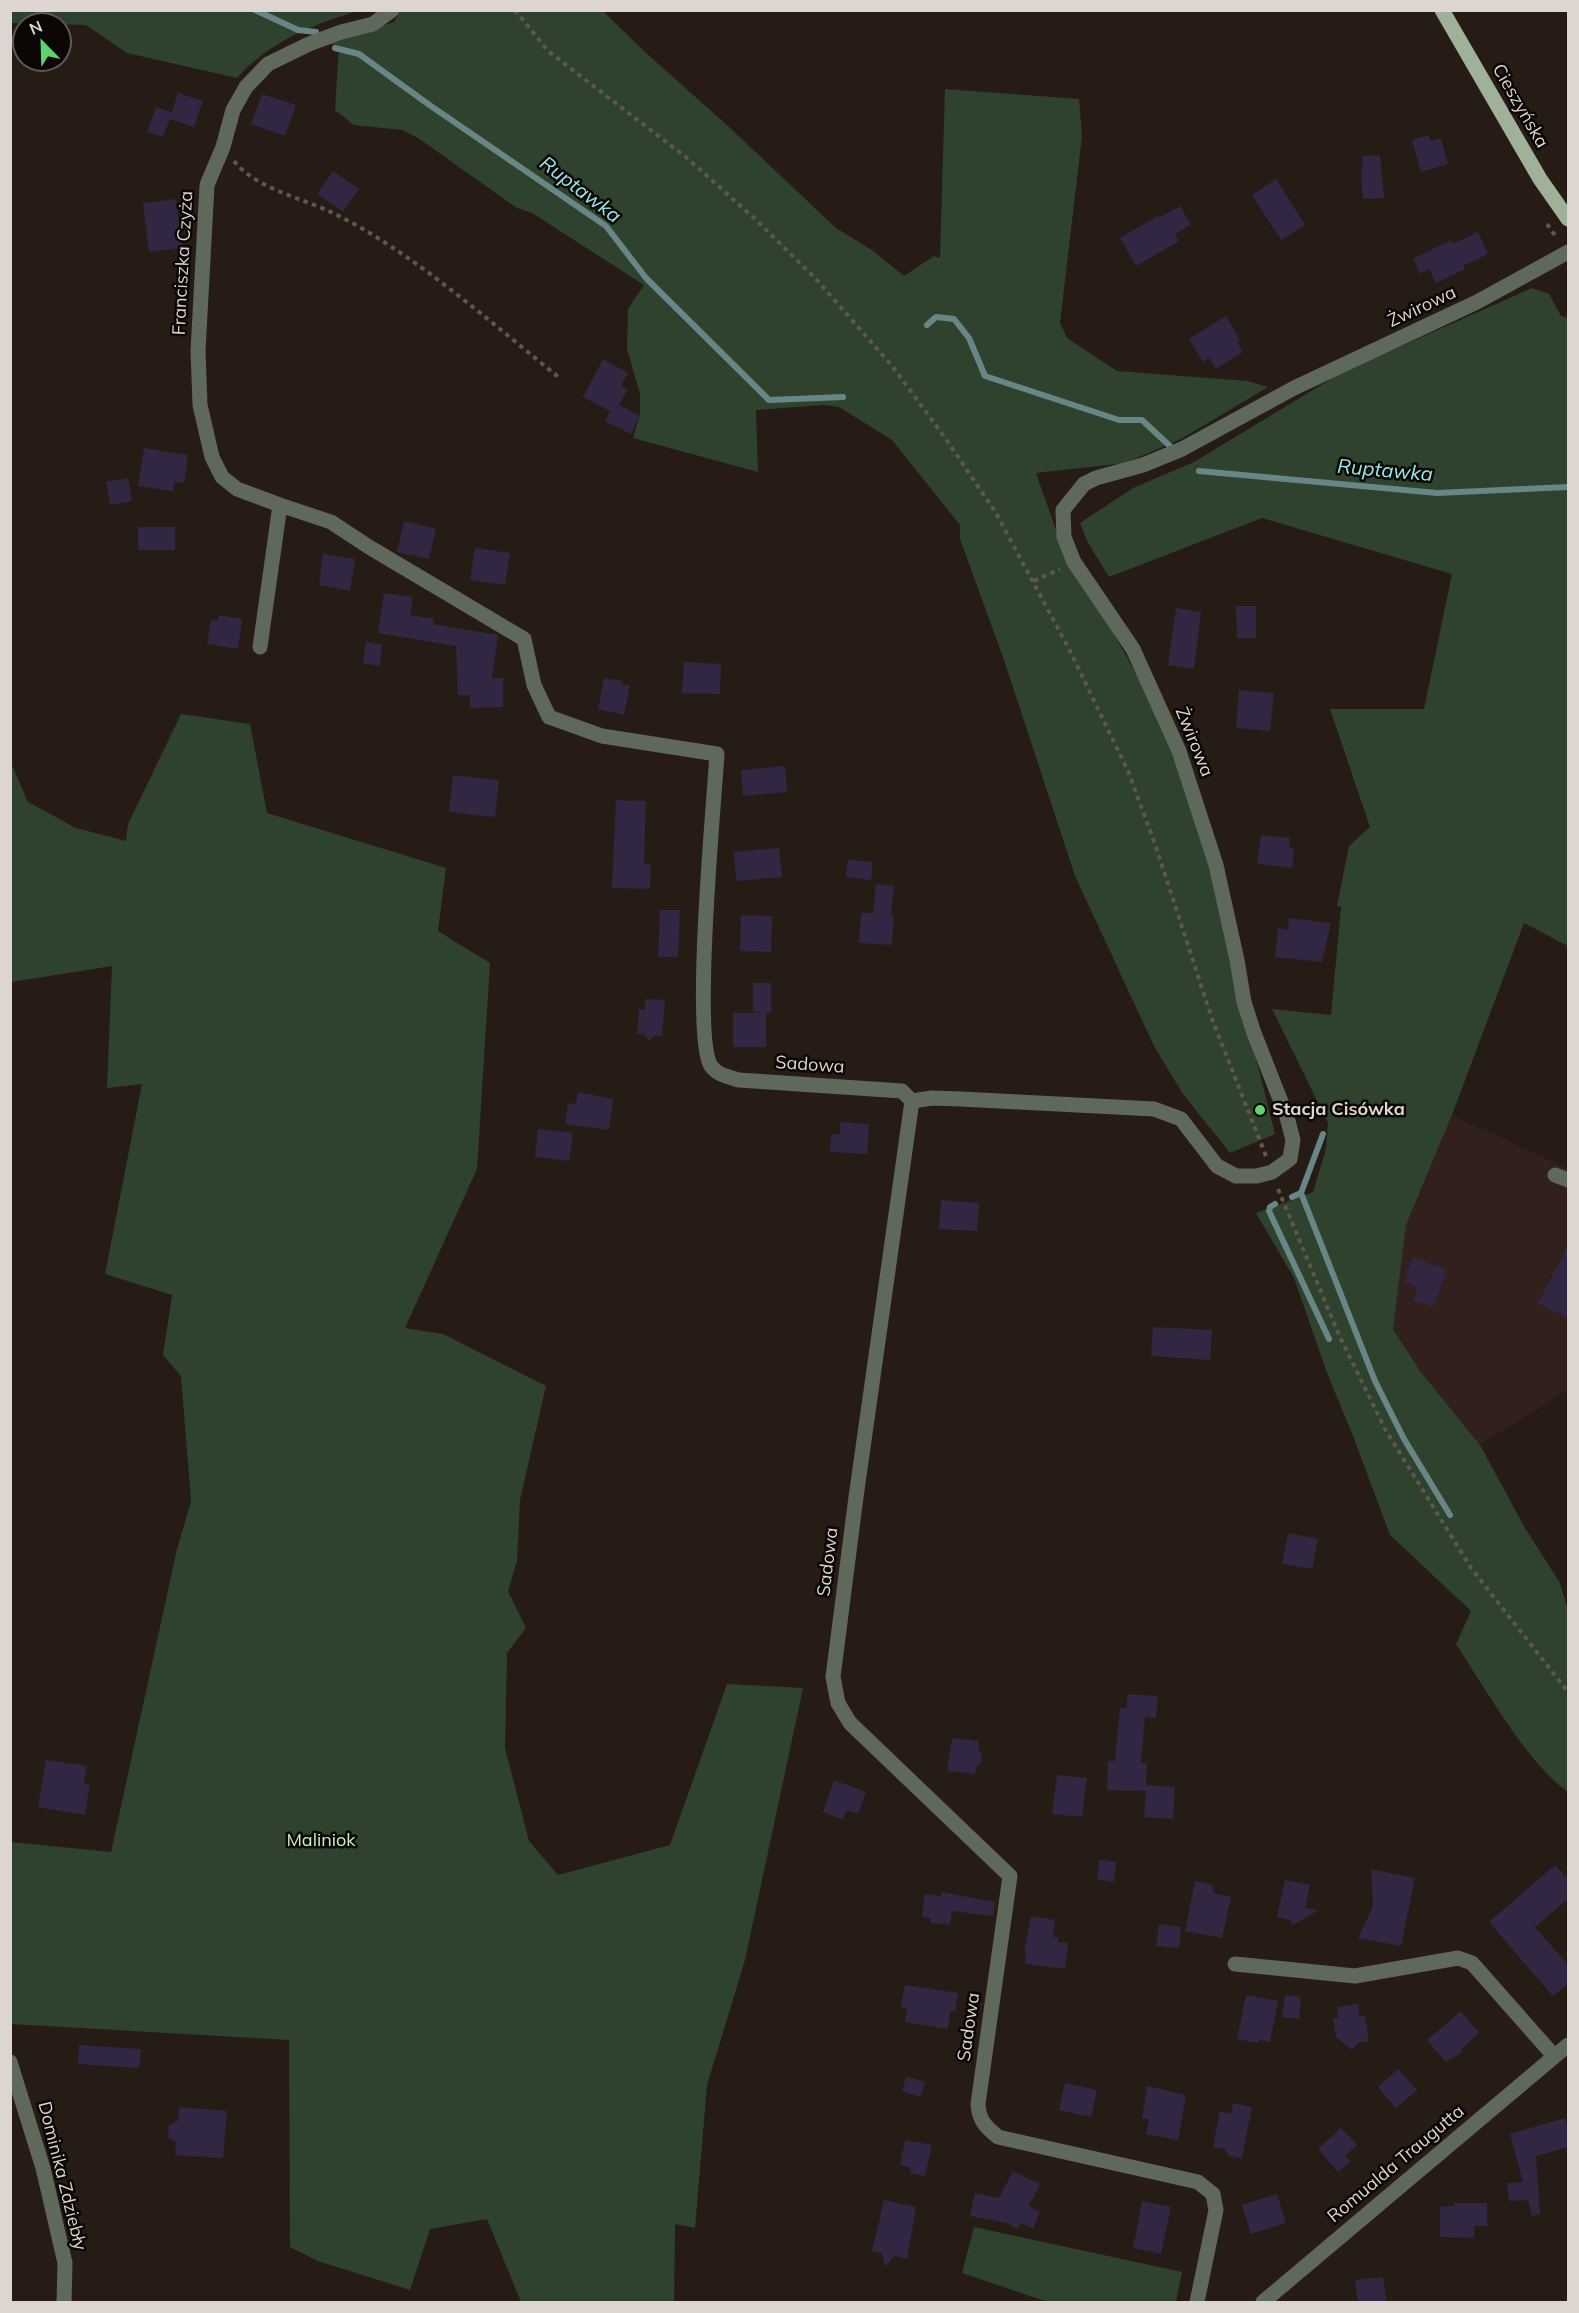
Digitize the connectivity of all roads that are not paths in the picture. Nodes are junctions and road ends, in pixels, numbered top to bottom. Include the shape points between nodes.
1 (392, 10) edge
2 (1442, 10) edge
3 (1569, 219) edge
4 (1569, 252) edge
5 (280, 505) junction
6 (260, 647) dead end
7 (717, 754) joint
8 (912, 1101) junction
9 (1235, 1964) dead end
10 (1569, 2045) edge
11 (1554, 2056) junction
12 (10, 2062) edge
13 (64, 2302) edge
14 (1197, 2302) edge
15 (1263, 2302) edge

1 - 5 street, Franciszka Czyża via 374,24 309,44 268,64 246,87 233,110 207,185 198,351 200,405 212,457 222,477 237,489
2 - 3 main road, Cieszyńska via 1540,179
4 - 8 street, Żwirowa via 1477,302 1294,388 1182,449 1084,484 1064,510 1064,537 1074,562 1133,650 1179,751 1216,865 1244,1002 1287,1117 1293,1140 1290,1160 1272,1172 1236,1176 1218,1166 1181,1119 1154,1109 932,1098
5 - 6 street
5 - 7 street, Franciszka Czyża via 331,522 524,639 534,685 549,717 602,736
7 - 8 street, Sadowa via 704,967 705,1050 711,1066 720,1074 739,1080 902,1091
8 - 14 street, Sadowa via 833,1677 838,1703 850,1723 1010,1876 978,2104 985,2127 998,2137 1198,2182 1213,2194 1216,2210
9 - 11 street via 1355,1976 1458,1958 1472,1963
10 - 11 street, Romualda Traugutta
11 - 15 street, Romualda Traugutta
12 - 13 street, Dominika Zdziebły via 44,2168 65,2263

